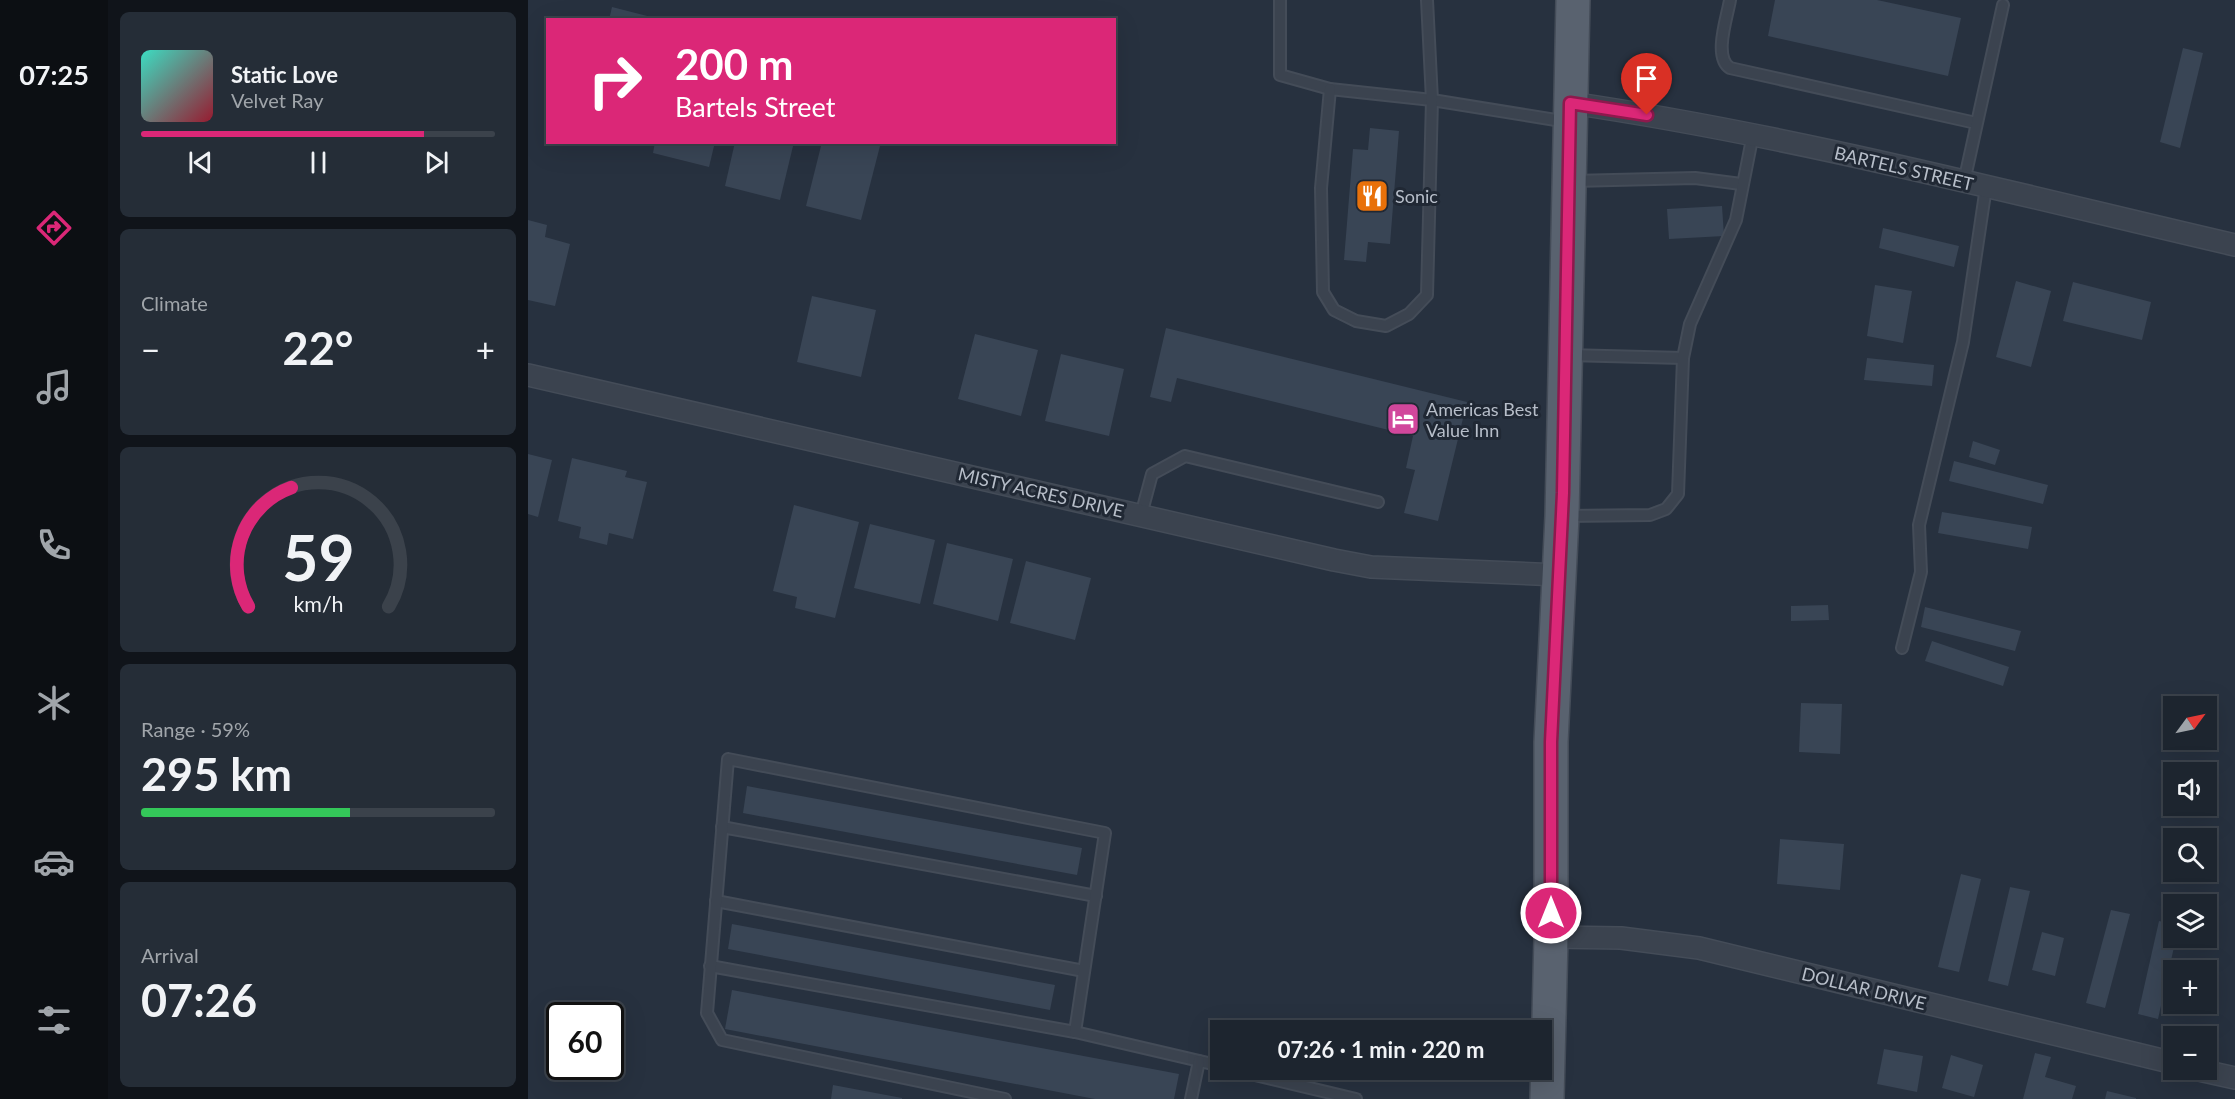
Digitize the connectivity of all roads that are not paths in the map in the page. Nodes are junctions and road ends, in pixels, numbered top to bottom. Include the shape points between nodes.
1 (1280, 0) edge
2 (1428, 0) edge
3 (1573, 0) edge
4 (1730, 0) edge
5 (2003, 4) dead end
6 (1330, 89) junction
7 (1432, 100) junction
8 (1571, 113) junction
9 (1976, 123) junction
10 (1753, 134) junction
11 (1569, 181) junction
12 (1965, 182) junction
13 (1742, 184) junction
14 (1986, 187) junction
15 (2235, 245) edge
16 (1567, 355) junction
17 (1683, 358) junction
18 (528, 375) edge
19 (1378, 502) dead end
20 (1142, 515) junction
21 (1562, 516) junction
22 (1559, 575) junction
23 (1902, 648) dead end
24 (722, 827) junction
25 (1096, 897) junction
26 (716, 901) junction
27 (1551, 937) junction
28 (711, 966) junction
29 (1084, 971) junction
30 (1075, 1032) junction
31 (2163, 1060) edge
32 (1198, 1061) junction
33 (1210, 1064) edge
34 (2217, 1074) edge
35 (2235, 1078) edge
36 (1276, 1080) edge
37 (1005, 1099) edge
38 (1191, 1099) edge
39 (1356, 1099) edge
40 (1547, 1099) edge

1 - 6 lane via 1280,75
2 - 7 lane
3 - 8 main road
4 - 9 lane via 1721,52 1730,68
5 - 9 lane
6 - 7 lane
6 - 7 lane via 1321,188 1323,291 1334,310 1356,321 1386,326 1409,315 1426,295
7 - 8 lane
8 - 10 street, BARTELS STREET via 1647,115
8 - 11 main road
9 - 12 lane
10 - 12 street, BARTELS STREET
10 - 13 lane
11 - 13 lane via 1695,178
11 - 16 main road
12 - 14 street, BARTELS STREET
13 - 17 lane via 1736,220 1690,324
14 - 15 street, BARTELS STREET
14 - 23 lane via 1963,342 1919,525 1921,572
16 - 17 lane
16 - 21 main road
17 - 21 lane via 1678,494 1666,509 1650,515
18 - 20 street, MISTY ACRES DRIVE
19 - 20 lane via 1185,456 1152,474
20 - 22 street, MISTY ACRES DRIVE via 1371,567
21 - 22 main road
22 - 27 main road via 1551,742
24 - 25 lane
24 - 25 lane via 728,759 1105,833
24 - 26 lane
25 - 29 lane
26 - 28 lane
26 - 29 lane
27 - 31 street, DOLLAR DRIVE via 1621,938 1699,948
27 - 40 main road
28 - 30 lane
28 - 37 lane via 707,1013 722,1040
29 - 30 lane
30 - 32 lane
32 - 33 lane
32 - 38 lane
34 - 35 street
36 - 39 lane

